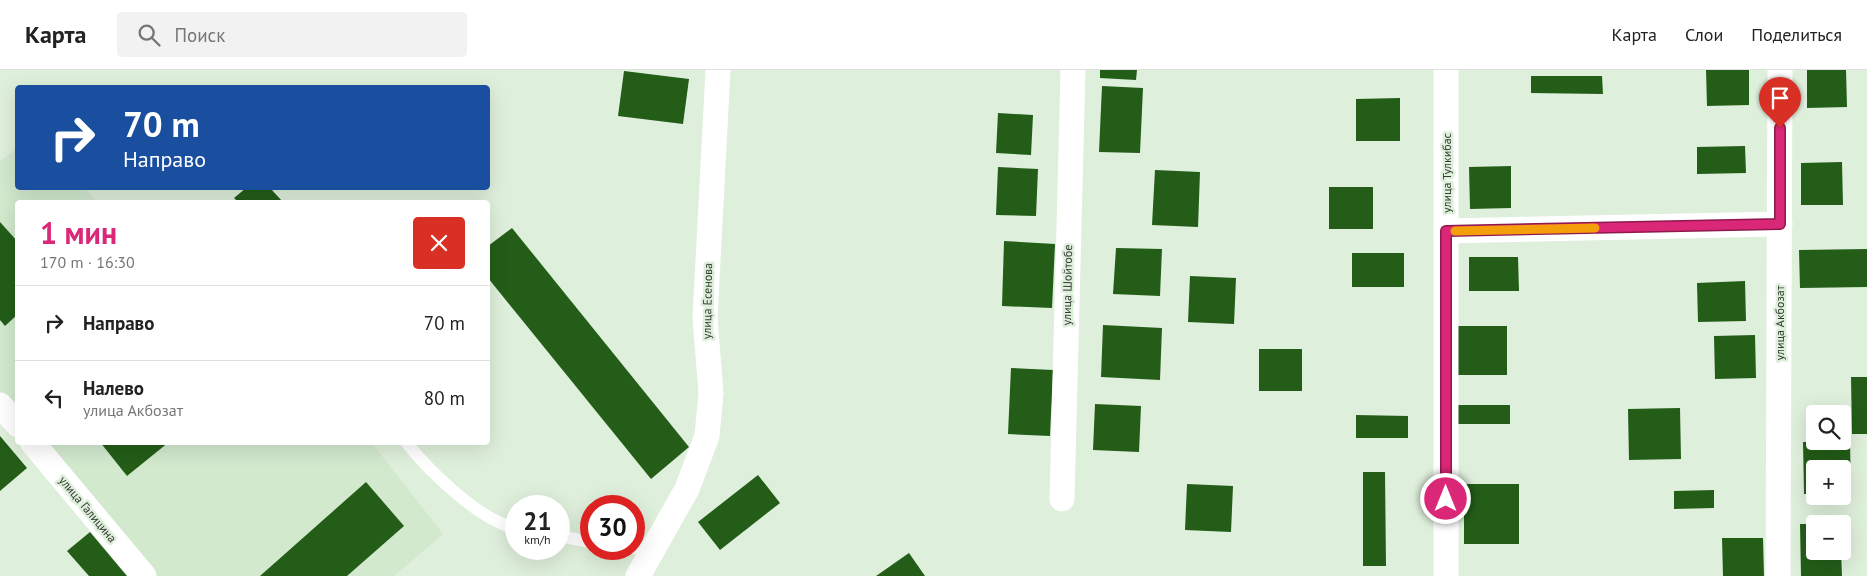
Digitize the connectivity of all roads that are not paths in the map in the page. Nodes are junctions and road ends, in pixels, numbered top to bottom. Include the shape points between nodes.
1 (718, 70) edge
2 (1073, 70) edge
3 (1446, 70) edge
4 (1780, 70) edge
5 (1780, 224) junction
6 (1446, 231) junction
7 (0, 405) edge
8 (15, 422) edge
9 (35, 445) edge
10 (408, 445) edge
11 (1062, 499) dead end
12 (505, 525) edge
13 (645, 546) edge
14 (641, 560) edge
15 (144, 576) edge
16 (638, 576) edge
17 (1446, 576) edge
18 (1778, 576) edge

1 - 13 street, улица Есенова via 705,318 711,393 707,436 687,489
2 - 11 street, улица Шойтобе
3 - 6 street, улица Тулкибас
4 - 5 street, улица Акбозат
5 - 6 street
5 - 18 street, улица Акбозат
6 - 17 street, улица Тулкибас
7 - 8 street
9 - 15 street, улица Галицина
10 - 12 lane via 474,508
14 - 16 street, улица Есенова

